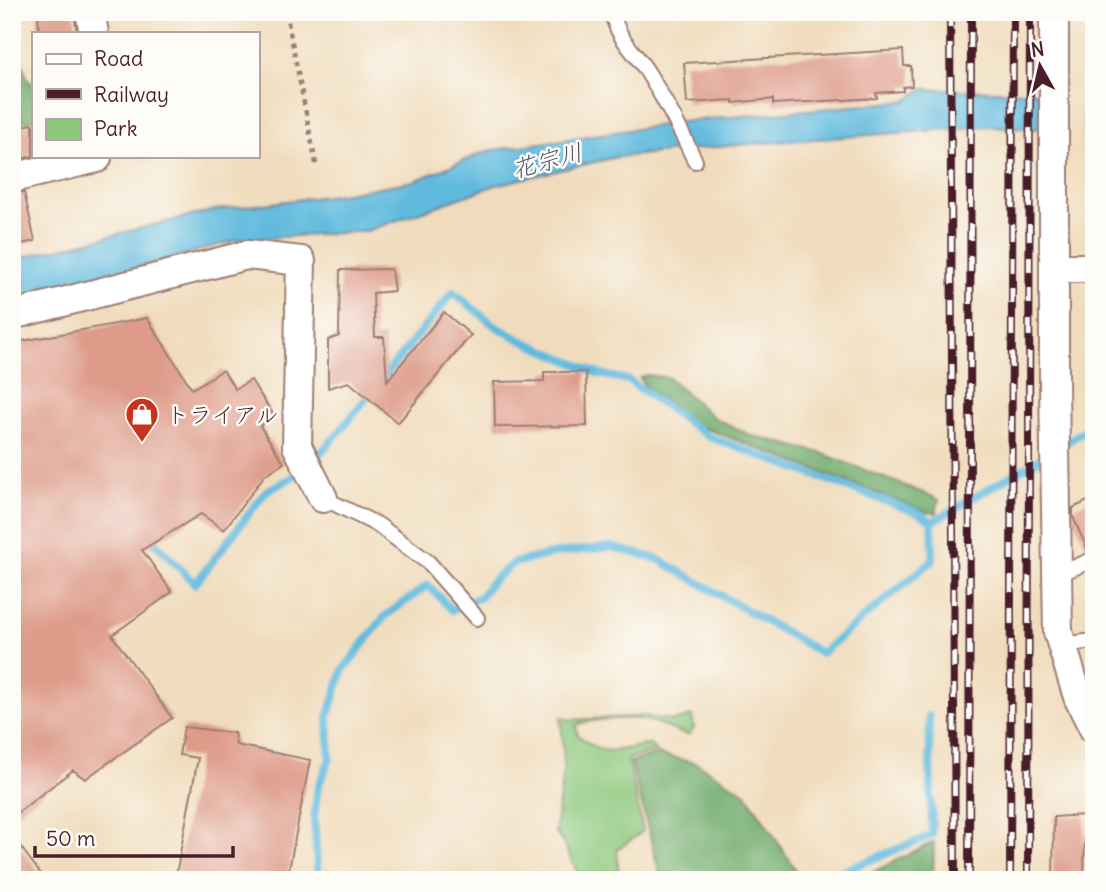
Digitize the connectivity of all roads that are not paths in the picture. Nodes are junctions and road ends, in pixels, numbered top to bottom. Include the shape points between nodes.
1 (90, 12) edge
2 (612, 12) edge
3 (1054, 12) edge
4 (94, 32) edge
5 (97, 158) edge
6 (695, 161) dead end
7 (12, 178) edge
8 (1054, 268) junction
9 (1094, 268) edge
10 (12, 315) edge
11 (323, 498) joint
12 (1094, 559) edge
13 (1057, 575) junction
14 (477, 618) dead end
15 (1094, 641) edge
16 (1061, 645) junction
17 (1094, 729) edge

1 - 4 street
2 - 6 lane via 620,38 674,114
3 - 8 street
5 - 7 street
8 - 9 street
8 - 13 street
10 - 11 street via 247,255 301,261 298,446
11 - 14 lane via 378,525 428,562
12 - 13 lane
13 - 16 street
15 - 16 lane
16 - 17 street via 1078,698

